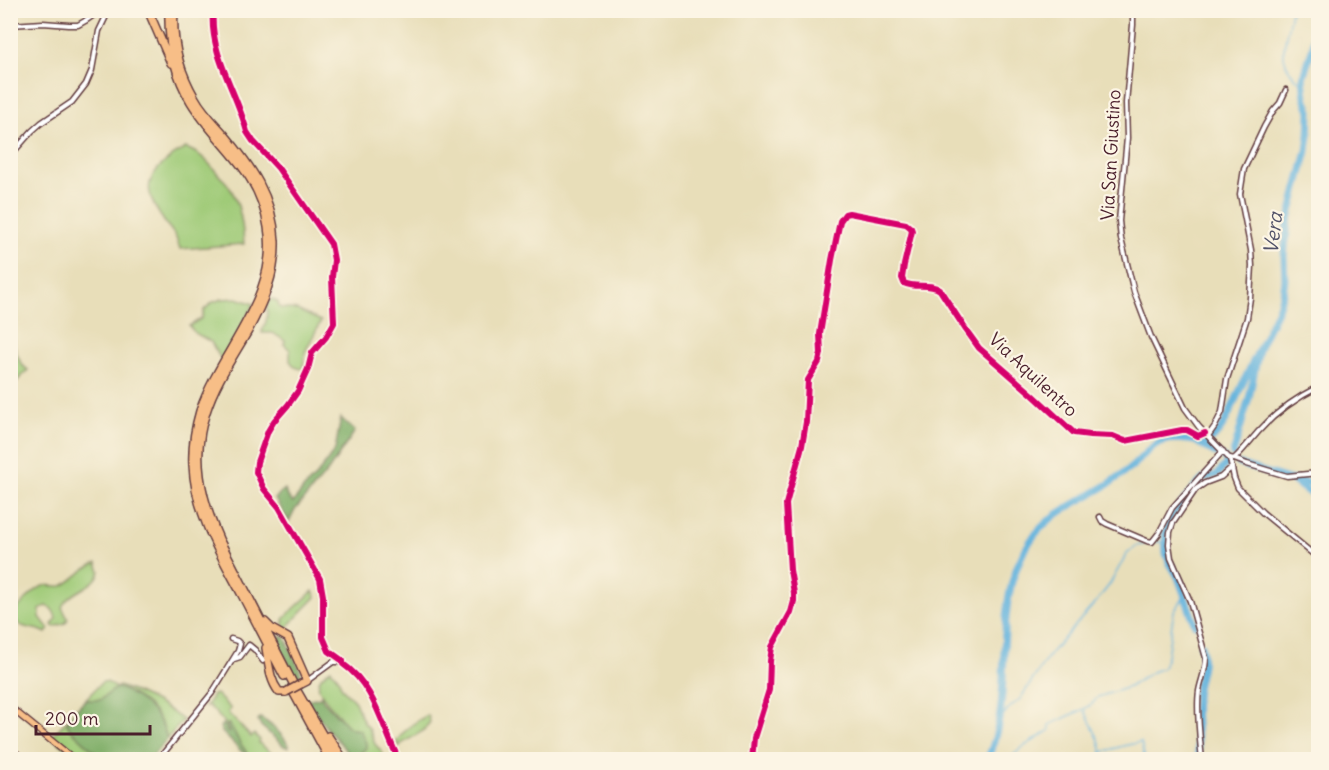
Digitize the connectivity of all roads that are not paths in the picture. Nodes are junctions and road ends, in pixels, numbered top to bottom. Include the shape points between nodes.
1 (100, 10) edge
2 (109, 10) edge
3 (148, 10) edge
4 (169, 10) edge
5 (174, 10) edge
6 (213, 10) edge
7 (1133, 10) edge
8 (10, 25) edge
9 (182, 84) junction
10 (1286, 90) dead end
11 (10, 156) edge
12 (1318, 387) edge
13 (1209, 437) junction
14 (1221, 454) junction
15 (1232, 458) junction
16 (1231, 465) junction
17 (1318, 473) edge
18 (1101, 517) dead end
19 (1318, 558) edge
20 (256, 610) junction
21 (283, 635) junction
22 (264, 637) junction
23 (231, 639) dead end
24 (234, 658) junction
25 (263, 661) dead end
26 (343, 664) junction
27 (282, 667) junction
28 (270, 673) junction
29 (297, 687) junction
30 (10, 707) edge
31 (75, 759) edge
32 (158, 759) edge
33 (330, 759) edge
34 (337, 759) edge
35 (344, 759) edge
36 (399, 759) edge
37 (752, 759) edge
38 (1202, 759) edge

1 - 8 street via 77,25
2 - 11 street via 99,31 86,84 72,102 41,123
3 - 9 highway
4 - 9 highway via 171,49
5 - 20 highway via 175,44 188,86 258,179 274,227 273,269 267,290 217,386 206,411 200,441 201,488 208,515
6 - 26 street via 213,34 247,132 278,168 333,252 334,323 312,353 298,391 268,431 256,472 320,579 323,637 329,651
7 - 13 street, Via San Giustino via 1121,239 1134,292 1151,337 1185,408
9 - 22 highway via 199,114 253,182 268,227 268,266 262,287 201,410 193,464 203,518
10 - 13 street via 1244,169 1240,194 1251,250 1250,298 1222,411
12 - 15 street via 1275,416
13 - 14 street, Via San Giustino
13 - 37 street, Via Aquilentro via 1182,430 1125,441 1112,435 1074,433 979,348 940,290 904,283 912,231 909,226 845,214 832,260 819,363 808,380 802,446 786,504 794,601 772,647 769,690 754,738
14 - 15 street, Via San Giustino
14 - 18 street via 1172,508 1152,542 1103,522
15 - 16 street, Via San Giustino
15 - 17 street via 1287,476
16 - 19 street, Via San Giustino via 1235,483 1245,496
16 - 38 street via 1221,477 1196,489 1173,523 1169,538 1171,558 1190,601 1206,658 1199,691
20 - 21 highway
20 - 27 highway
21 - 27 highway via 276,640
21 - 29 highway via 292,645 301,669
22 - 27 highway
22 - 28 highway
23 - 24 street via 240,645
24 - 25 street via 240,657 249,645
24 - 32 street via 212,693
26 - 29 street via 333,662
26 - 36 street via 374,700
27 - 28 highway via 273,666
27 - 29 highway
28 - 29 highway via 278,691
29 - 33 highway
29 - 34 highway
29 - 35 highway
30 - 31 main road

